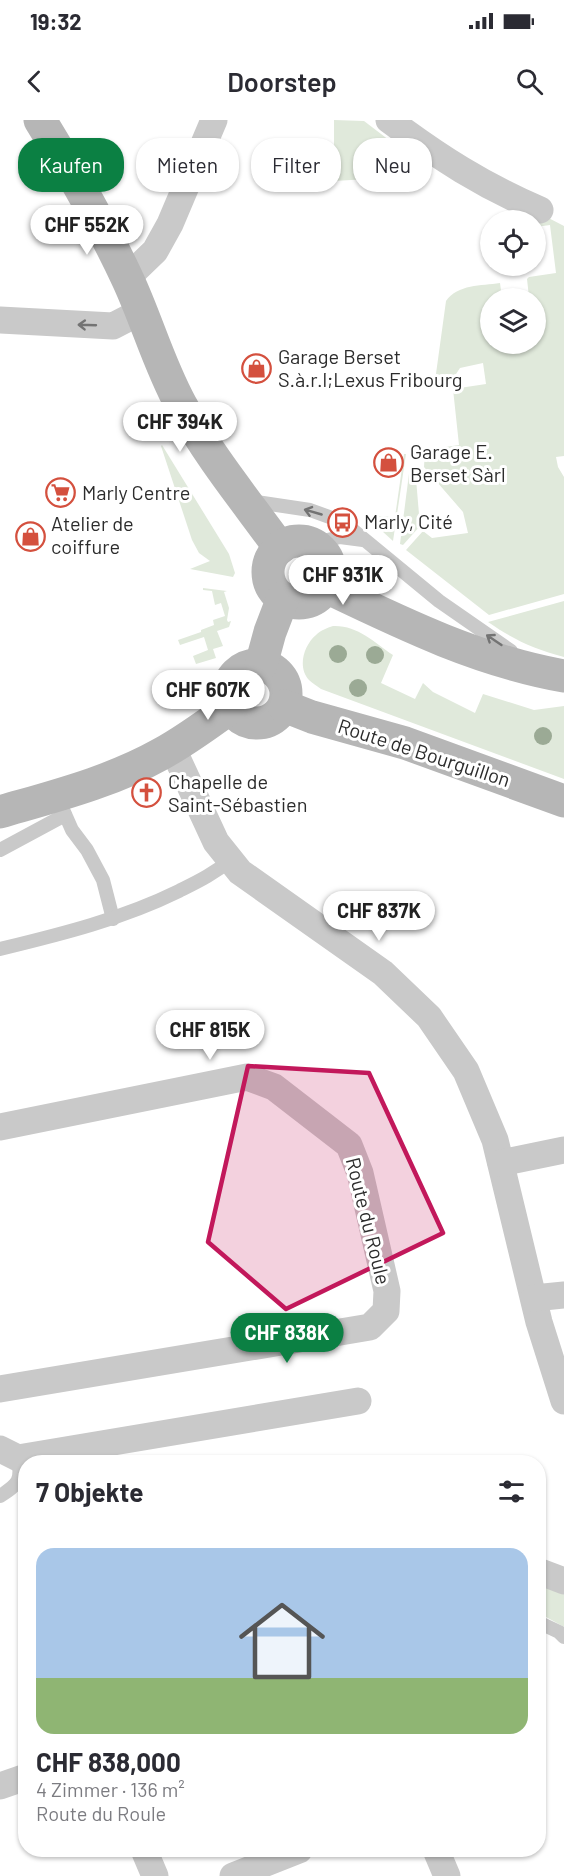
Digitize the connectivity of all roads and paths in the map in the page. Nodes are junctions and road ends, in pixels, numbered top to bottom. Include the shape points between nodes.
1 (40, 120) edge
2 (214, 120) edge
3 (389, 120) edge
4 (540, 210) dead end
5 (127, 278) junction
6 (142, 312) junction
7 (6, 320) edge
8 (246, 501) junction
9 (363, 540) junction
10 (295, 546) junction
11 (326, 587) junction
12 (283, 598) junction
13 (261, 665) junction
14 (553, 674) edge
15 (284, 706) junction
16 (230, 708) junction
17 (172, 747) junction
18 (564, 801) edge
19 (61, 806) junction
20 (0, 812) edge
21 (0, 850) edge
22 (230, 860) junction
23 (113, 919) junction
24 (0, 949) edge
25 (0, 1127) edge
26 (564, 1150) edge
27 (501, 1163) junction
28 (564, 1295) edge
29 (534, 1298) junction
30 (0, 1389) edge
31 (358, 1401) dead end
32 (564, 1401) edge
33 (9, 1453) edge
34 (18, 1469) edge
35 (18, 1480) edge
36 (0, 1496) edge
37 (546, 1574) edge
38 (564, 1581) edge
39 (546, 1626) edge
40 (564, 1637) edge
41 (18, 1780) edge
42 (0, 1786) edge
43 (147, 1857) edge
44 (281, 1857) edge
45 (439, 1857) edge
46 (155, 1876) edge
47 (233, 1876) edge
48 (447, 1876) edge

1 - 5 main road via 78,181
2 - 5 street via 170,224 155,251
3 - 4 street via 439,157
5 - 6 main road
6 -> 7 street via 114,326
6 - 8 main road via 157,356 181,406
9 -> 8 lane via 343,522 310,510
8 - 10 main road
9 - 10 lane via 340,537
14 -> 9 lane via 468,622
10 - 11 main road via 323,552 330,573
10 - 12 main road via 270,561 272,586
11 - 12 main road via 303,602
11 - 14 main road via 430,636 506,663
12 - 13 main road
13 - 15 main road via 282,680
13 - 16 main road via 243,668 230,681
15 - 16 main road via 271,720 253,724 236,716
15 - 18 main road, Route de Bourguillon via 405,743
16 - 17 main road
17 - 19 main road
17 - 22 street via 216,842
19 - 20 main road
19 - 21 lane
19 - 23 lane via 103,880
22 - 23 lane via 217,872
22 - 27 street via 240,872 383,973 429,1017 466,1071
23 - 24 lane
25 - 30 street, Route du Roule via 247,1077 274,1087 349,1145 360,1173 387,1291 386,1311 370,1327
26 - 27 street
27 - 29 street
28 - 29 street
29 - 32 street
31 - 33 street
33 - 34 lane
35 - 36 lane via 14,1488
37 - 38 street
39 - 40 lane
41 - 42 street
43 - 46 street
44 - 47 street
45 - 48 street

